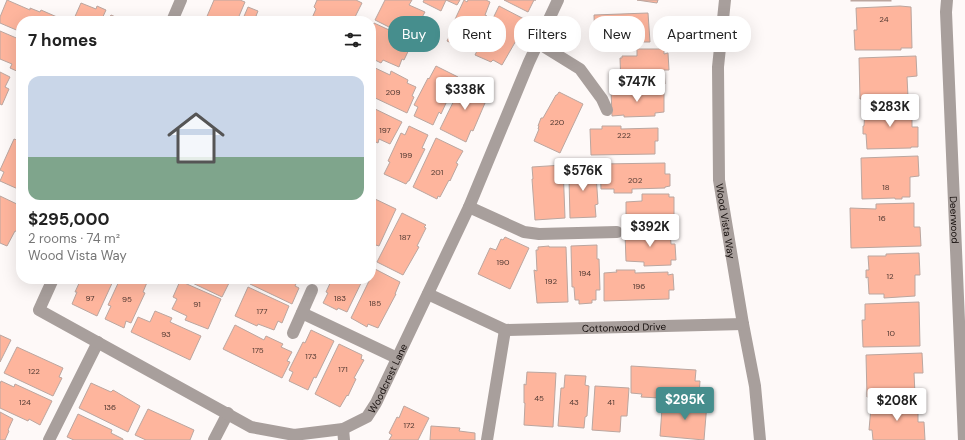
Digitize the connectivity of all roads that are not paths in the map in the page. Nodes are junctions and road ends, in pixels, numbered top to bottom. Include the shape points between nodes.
1 (181, 0) edge
2 (558, 0) edge
3 (725, 0) edge
4 (947, 0) edge
5 (174, 16) edge
6 (551, 16) edge
7 (534, 52) edge
8 (553, 52) edge
9 (607, 110) dead end
10 (468, 207) junction
11 (617, 232) dead end
12 (51, 284) edge
13 (312, 290) dead end
14 (428, 294) junction
15 (302, 313) junction
16 (743, 324) junction
17 (505, 330) junction
18 (293, 333) dead end
19 (98, 342) junction
20 (397, 358) junction
21 (228, 414) junction
22 (344, 434) edge
23 (49, 440) edge
24 (214, 440) edge
25 (487, 440) edge
26 (760, 440) edge
27 (964, 440) edge

1 - 5 street
2 - 6 street, Woodcrest Lane
3 - 16 street, Wood Vista Way via 718,67 720,180
4 - 27 street, Deerwood
7 - 10 street, Woodcrest Lane
8 - 9 street via 580,69
10 - 11 street via 524,232
10 - 14 street, Woodcrest Lane
12 - 19 street, Woodcrest Lane via 39,310
13 - 15 street
14 - 17 street, Cottonwood Drive
14 - 20 street, Woodcrest Lane
15 - 18 street
15 - 20 street
16 - 17 street, Cottonwood Drive
16 - 26 street, Wood Vista Way via 755,386
17 - 25 street
19 - 21 street, Woodcrest Lane
19 - 23 street
20 - 22 street, Woodcrest Lane via 367,417
21 - 22 street, Woodcrest Lane via 251,427 294,435
21 - 24 street

